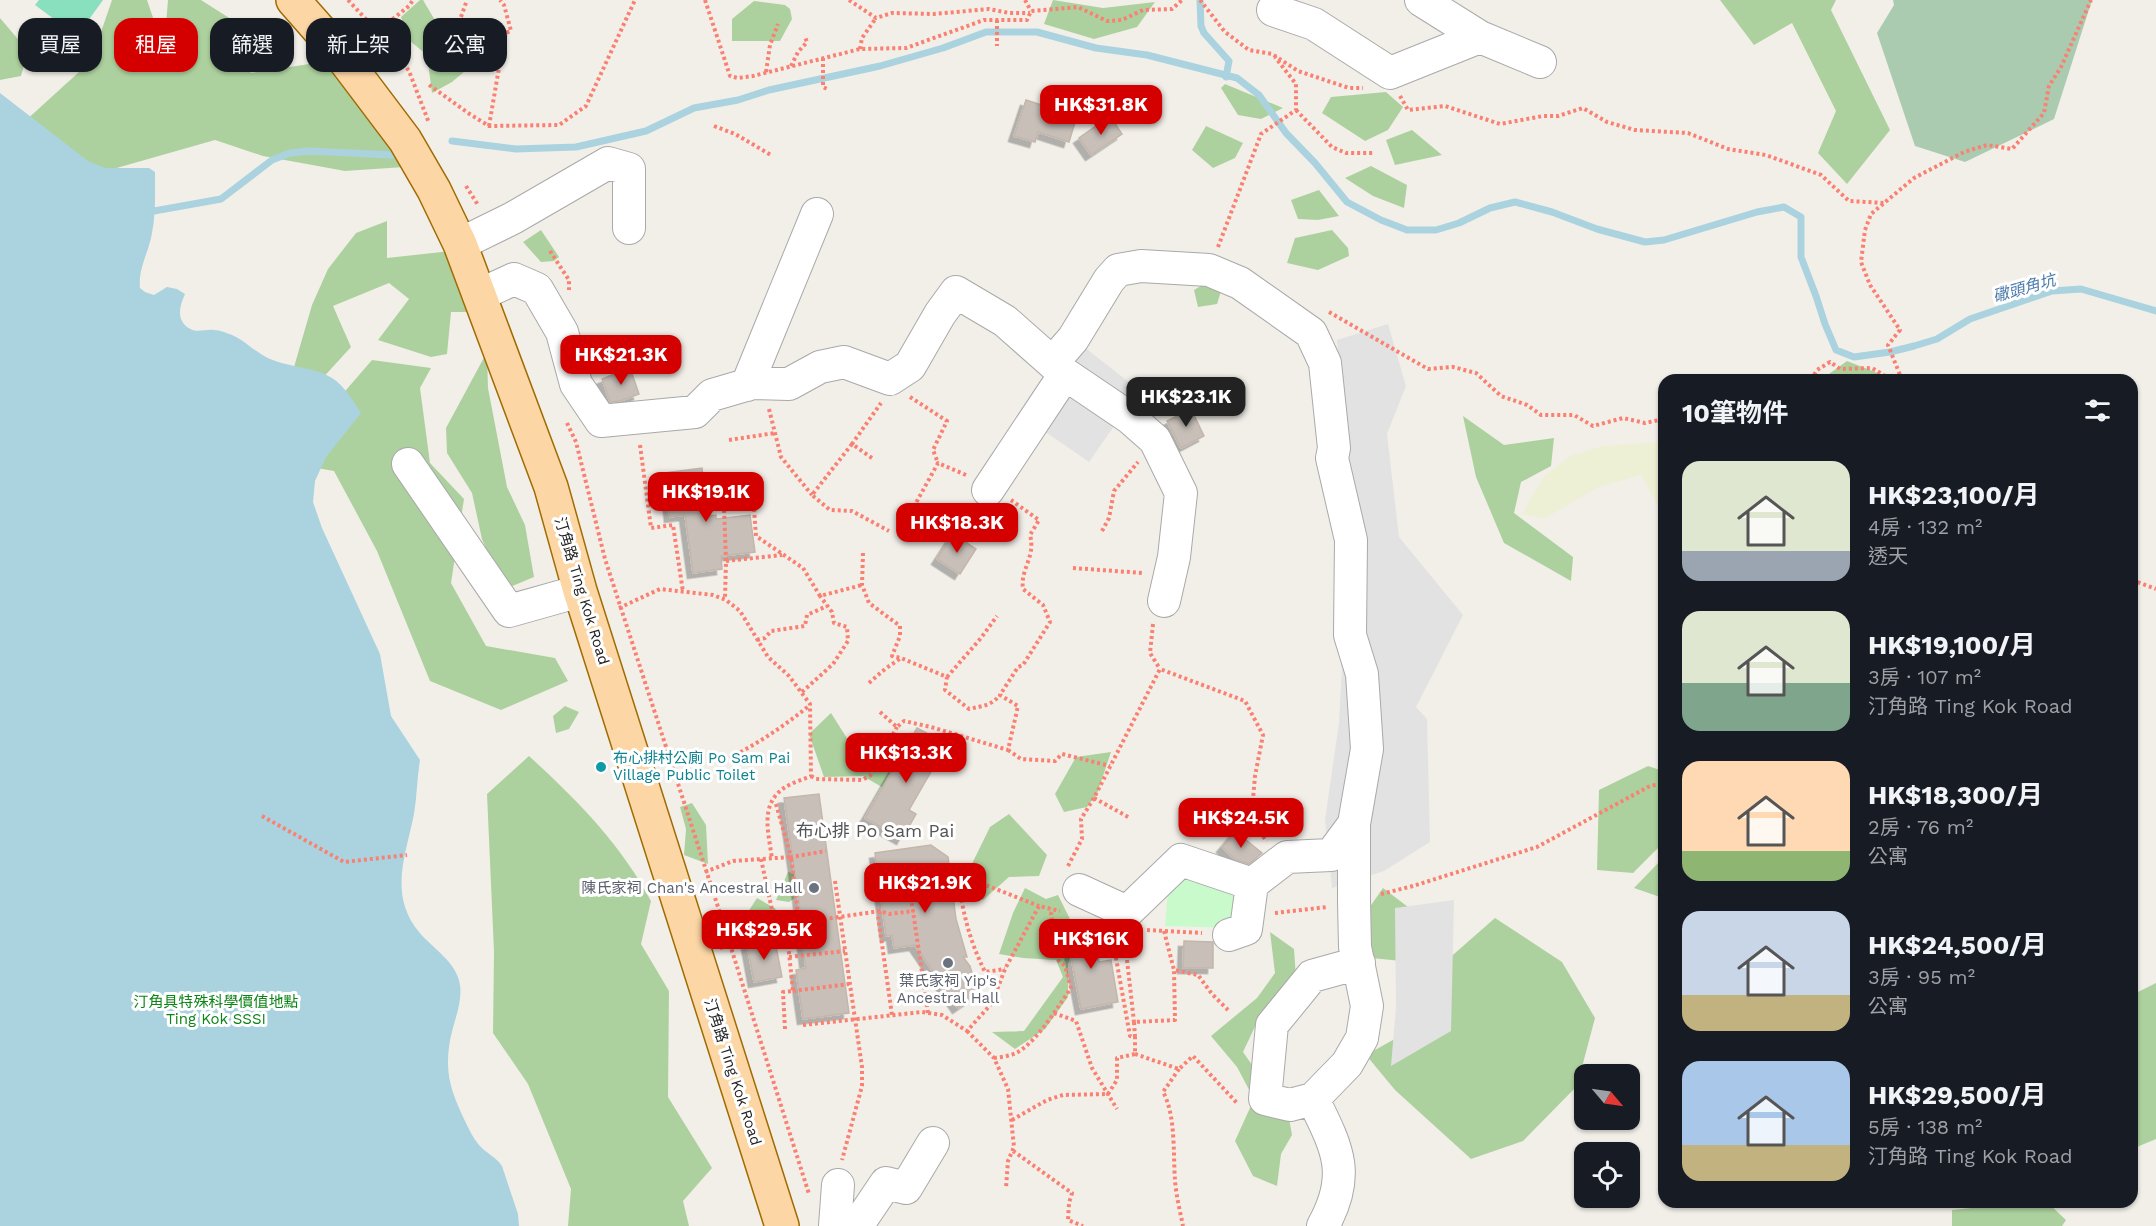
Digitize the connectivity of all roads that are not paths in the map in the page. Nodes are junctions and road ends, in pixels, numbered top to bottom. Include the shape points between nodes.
1 (293, 0) edge
2 (1421, 0) edge
3 (1274, 10) dead end
4 (1318, 12) edge
5 (1480, 36) junction
6 (1540, 62) dead end
7 (817, 214) dead end
8 (629, 228) dead end
9 (460, 244) junction
10 (479, 295) junction
11 (1059, 368) junction
12 (754, 384) junction
13 (408, 464) dead end
14 (989, 488) road end
15 (580, 591) junction
16 (1164, 601) dead end
17 (1354, 824) junction
18 (1252, 884) junction
19 (1069, 892) road end
20 (1229, 935) road end
21 (1359, 963) junction
22 (1313, 1100) junction
23 (933, 1143) dead end
24 (838, 1185) road end
25 (782, 1226) edge
26 (835, 1226) edge
27 (853, 1226) edge
28 (1323, 1226) edge

1 - 9 main road, 汀角路 Ting Kok Road via 338,50 405,141
2 - 5 street
3 - 4 street
4 - 5 street via 1390,73
5 - 6 street
7 - 12 street
8 - 9 street via 629,170 608,163
9 - 10 main road, 汀角路 Ting Kok Road
10 - 12 street via 514,279 537,289 562,332 576,384 602,421 695,411 712,395
10 - 15 main road, 汀角路 Ting Kok Road via 551,488
11 - 12 street via 1005,321 956,292 910,366 890,379 844,362 820,367 789,384
11 - 14 street
11 - 16 street via 1130,418 1155,441 1181,493 1174,557
11 - 17 street via 1109,280 1118,270 1141,266 1209,270 1240,283 1311,333 1324,363 1332,458 1351,540 1350,634 1362,674 1367,749
13 - 15 street via 508,611
15 - 25 main road, 汀角路 Ting Kok Road
17 - 18 street via 1331,855 1287,857
17 - 21 street via 1355,947
18 - 19 street via 1181,860 1127,912
18 - 20 street via 1246,929
21 - 22 street via 1367,1006 1362,1038 1347,1064
21 - 22 street via 1312,976 1272,1025 1265,1099 1290,1105
22 - 28 street via 1338,1154 1340,1175 1332,1209
23 - 27 street via 906,1188 886,1183
24 - 26 street

